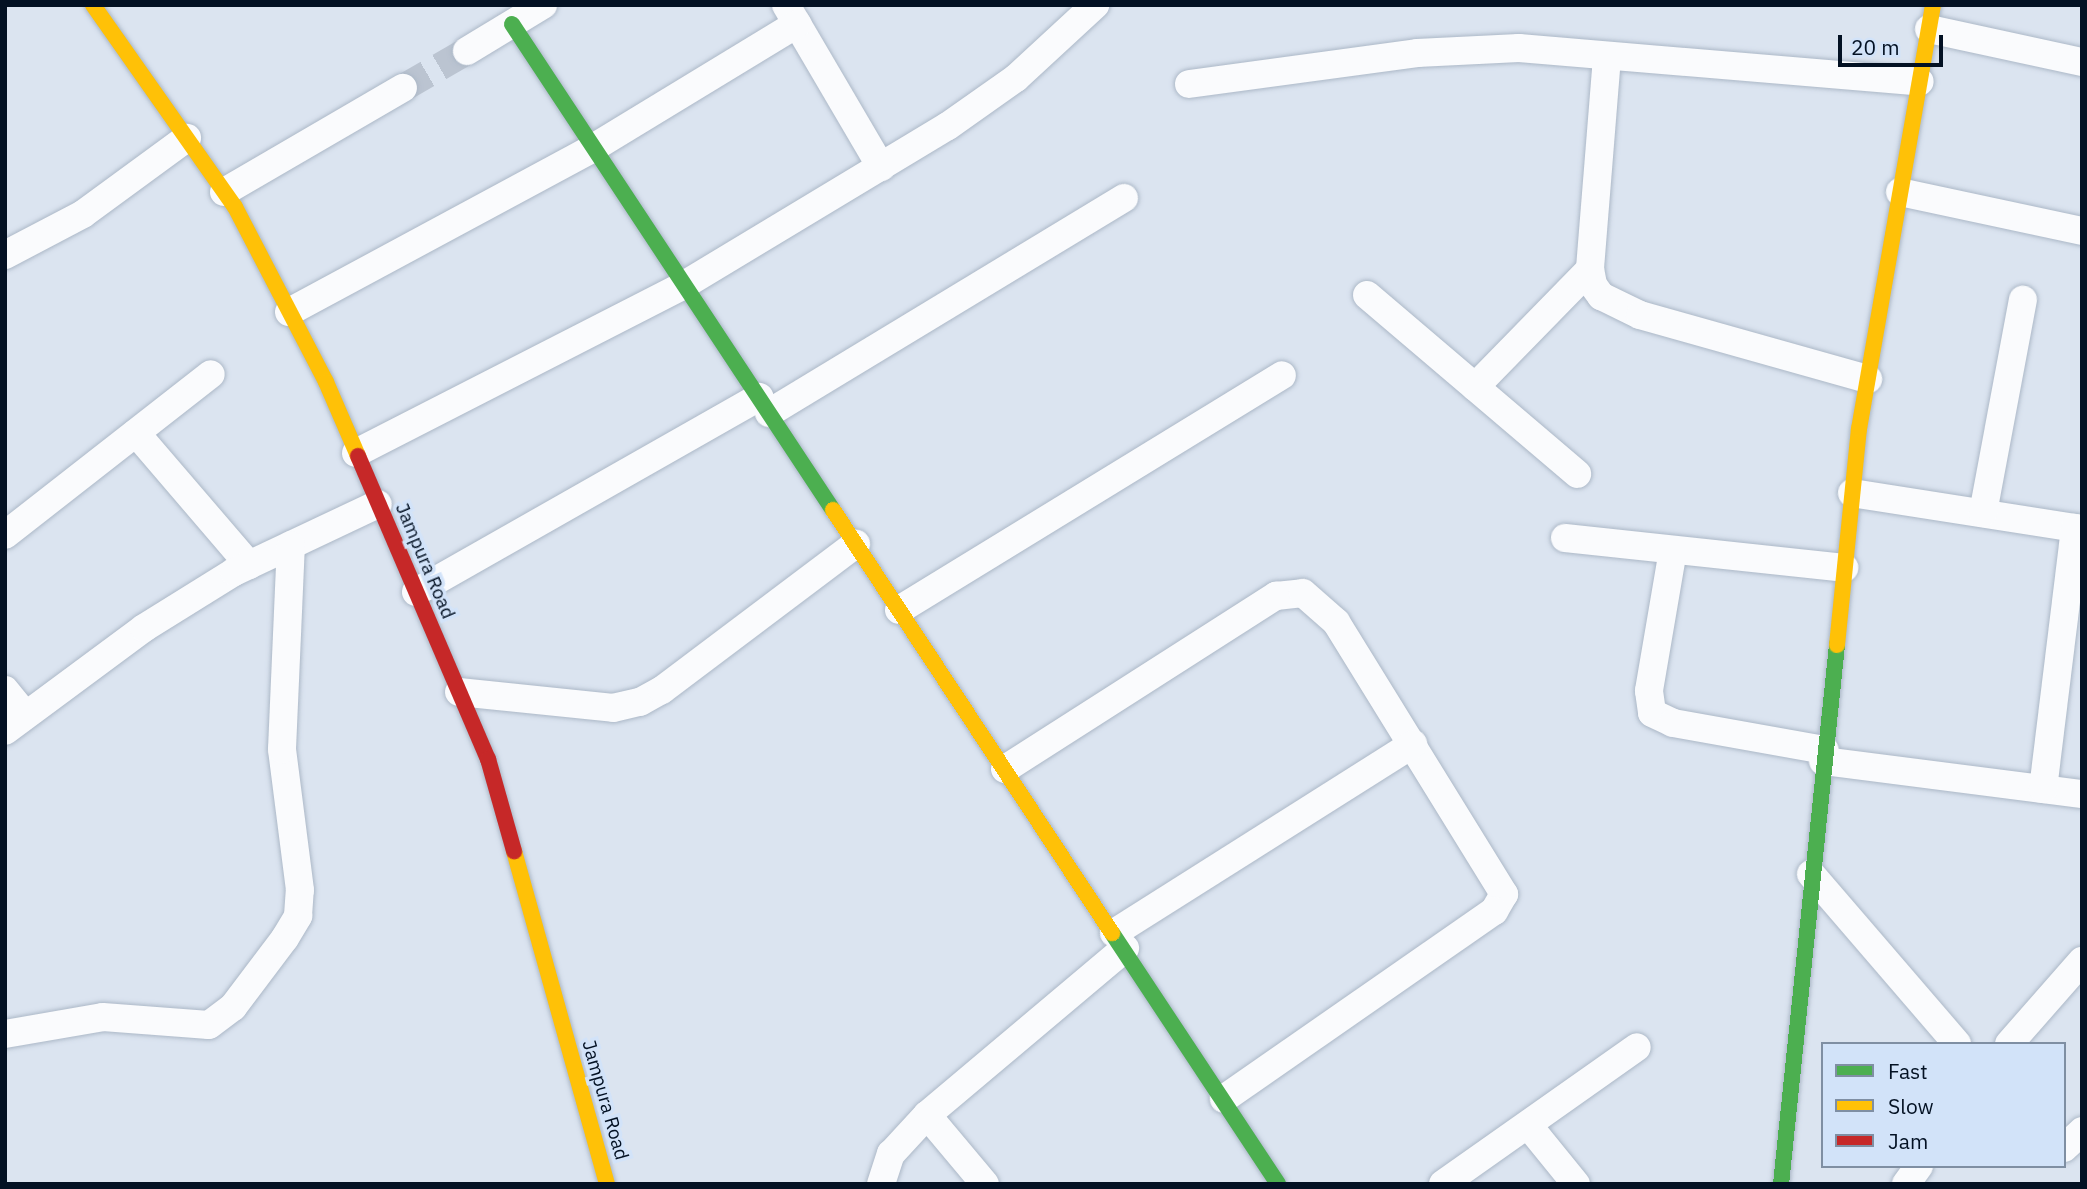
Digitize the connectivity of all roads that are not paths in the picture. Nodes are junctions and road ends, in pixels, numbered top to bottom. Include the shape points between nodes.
1 (543, 5) edge
2 (1095, 5) edge
3 (98, 7) edge
4 (791, 15) edge
5 (1931, 17) edge
6 (512, 24) junction
7 (467, 51) tunnel mouth
8 (1607, 57) junction
9 (2082, 62) edge
10 (1920, 82) junction
11 (1189, 84) dead end
12 (403, 88) tunnel mouth
13 (187, 138) junction
14 (593, 148) junction
15 (881, 167) junction
16 (224, 192) junction
17 (1900, 192) junction
18 (1124, 198) dead end
19 (2082, 231) edge
20 (5, 255) edge
21 (1590, 269) junction
22 (684, 285) junction
23 (1367, 295) dead end
24 (2024, 300) dead end
25 (289, 312) junction
26 (211, 374) dead end
27 (1282, 375) dead end
28 (1868, 379) junction
29 (1475, 387) junction
30 (764, 405) junction
31 (136, 432) junction
32 (356, 453) junction
33 (1577, 474) dead end
34 (1852, 493) junction
35 (378, 504) junction
36 (1983, 513) junction
37 (2078, 528) edge
38 (5, 535) edge
39 (1565, 538) dead end
40 (856, 544) junction
41 (291, 545) junction
42 (1673, 550) junction
43 (249, 565) junction
44 (1844, 568) junction
45 (416, 593) junction
46 (900, 610) junction
47 (5, 690) edge
48 (459, 692) junction
49 (15, 723) edge
50 (1413, 744) junction
51 (1824, 756) junction
52 (1005, 769) junction
53 (2043, 789) junction
54 (2082, 794) edge
55 (1811, 874) junction
56 (1120, 941) junction
57 (2082, 961) edge
58 (5, 1034) edge
59 (1955, 1042) edge
60 (2010, 1042) edge
61 (1637, 1047) dead end
62 (1224, 1099) junction
63 (927, 1115) junction
64 (1528, 1125) junction
65 (2082, 1131) edge
66 (2066, 1146) edge
67 (1918, 1168) edge
68 (607, 1184) edge
69 (881, 1184) edge
70 (985, 1184) edge
71 (1278, 1184) edge
72 (1443, 1184) edge
73 (1576, 1184) edge
74 (1781, 1184) edge
75 (1906, 1184) edge

1 - 6 street
2 - 15 street via 984,103
3 - 13 street, Jampura Road
4 - 14 street
4 - 15 street
5 - 9 street
5 - 10 street
6 - 7 street
6 - 14 street
8 - 10 street
8 - 11 street via 1519,48 1417,52
8 - 21 street
10 - 17 street
12 - 16 street
13 - 16 street, Jampura Road
13 - 20 street via 83,214
14 - 22 street
14 - 25 street
15 - 22 street
16 - 25 street, Jampura Road
17 - 19 street
17 - 28 street
18 - 30 street
21 - 28 street via 1592,285 1615,306
21 - 29 street
22 - 30 street
22 - 32 street
23 - 29 street
24 - 36 street
25 - 32 street, Jampura Road
26 - 31 street
27 - 46 street
28 - 34 street
29 - 33 street
30 - 40 street
30 - 45 street
31 - 38 street
31 - 43 street
32 - 35 street, Jampura Road
34 - 36 street
34 - 44 street
35 - 41 street
35 - 45 street, Jampura Road
36 - 37 street
37 - 53 street
39 - 42 street
40 - 46 street
40 - 48 street via 640,702 613,708
41 - 43 street
41 - 58 street via 282,749 300,890 298,916 233,1007 209,1025 103,1017
42 - 44 street
42 - 51 street via 1649,691 1652,713 1673,723
43 - 49 street via 145,628
44 - 51 street
45 - 48 street, Jampura Road
46 - 52 street
47 - 49 street
48 - 68 street, Jampura Road via 488,759
50 - 52 street via 1336,622 1315,600 1290,592 1258,605
50 - 56 street
50 - 62 street via 1502,885 1500,903
51 - 53 street
51 - 55 street
52 - 56 street
53 - 54 street
55 - 59 street
55 - 74 street
56 - 62 street
56 - 63 street
57 - 60 street
61 - 64 street
62 - 71 street
63 - 69 street via 891,1154
63 - 70 street
64 - 72 street
64 - 73 street
65 - 66 street
67 - 75 street

